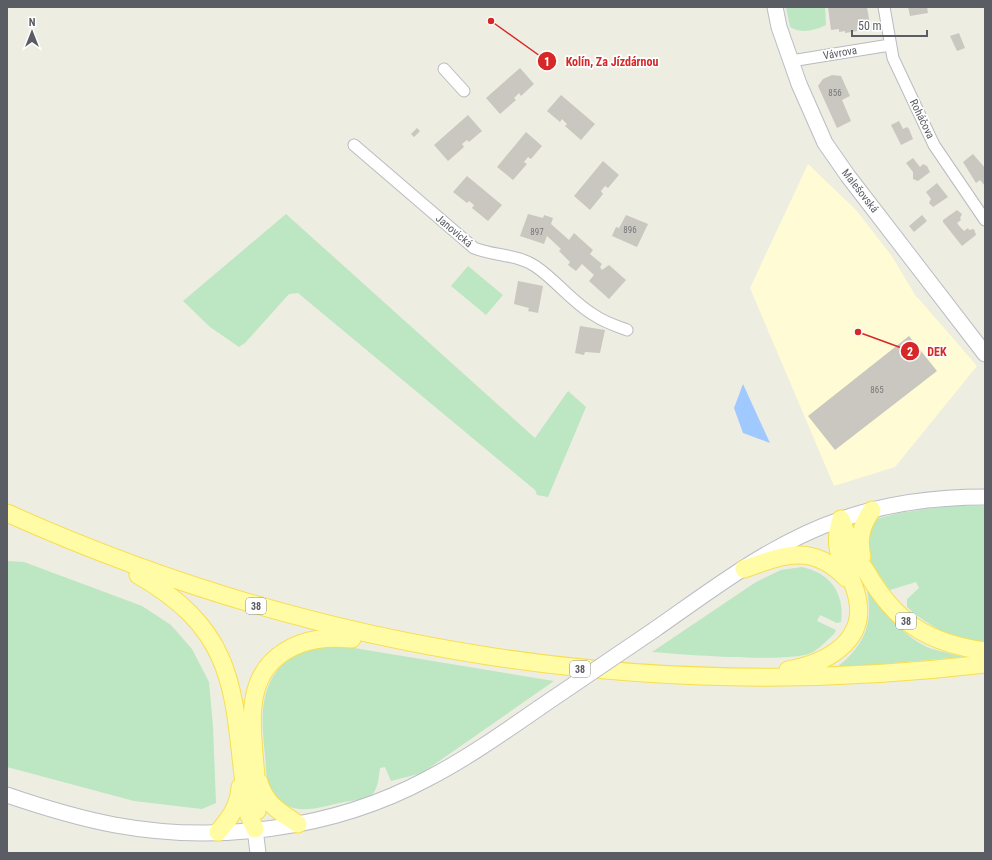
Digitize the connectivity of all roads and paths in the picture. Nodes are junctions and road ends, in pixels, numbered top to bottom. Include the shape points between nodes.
1 (774, 7) edge
2 (884, 7) edge
3 (890, 45) junction
4 (791, 62) junction
5 (444, 69) dead end
6 (464, 91) dead end
7 (354, 145) dead end
8 (985, 220) edge
9 (627, 330) dead end
10 (985, 354) edge
11 (985, 497) edge
12 (872, 510) junction
13 (7, 513) edge
14 (841, 519) junction
15 (94, 550) junction
16 (744, 569) junction
17 (865, 569) junction
18 (853, 585) junction
19 (422, 646) junction
20 (985, 651) edge
21 (985, 664) edge
22 (740, 678) junction
23 (249, 770) junction
24 (7, 795) edge
25 (298, 824) junction
26 (255, 829) junction
27 (218, 832) junction
28 (258, 853) edge

1 - 4 main road, Malešovská
2 - 3 street, Roháčova
3 - 4 street, Vávrova
3 - 8 street, Roháčova via 893,58 934,145
4 - 10 main road, Malešovská via 816,126 835,159
5 - 6 street
7 - 9 street, Janovická via 474,248 487,254 522,259 535,266 592,315
11 - 12 main road via 935,498
12 - 14 main road
12 - 17 main road via 860,533 860,548
13 - 15 main road, 38
14 - 16 main road via 800,536
14 - 17 main road, 38 via 856,557
14 - 18 main road, 38 via 837,532 837,547
15 - 19 main road, 38 via 245,603
15 - 23 main road, 38 via 161,588 203,627 218,652 231,685
16 - 18 main road via 784,556 811,555 829,563
16 - 25 main road, bridge via 539,708 426,780 357,809
17 - 20 main road, 38 via 889,605 912,626 930,637 950,644
18 - 22 main road, 38 via 858,599 858,620 853,633 835,653 808,666
19 - 22 main road, 38 via 579,669
19 - 23 main road, 38 via 319,639 298,644 276,657 264,671 254,694
21 - 22 main road, 38 via 857,675
23 - 25 main road via 269,803
23 - 26 main road, 38 via 257,812
23 - 27 main road via 239,800 230,818
24 - 27 main road via 74,816 114,825 162,831
25 - 26 main road
26 - 27 main road
26 - 28 main road

